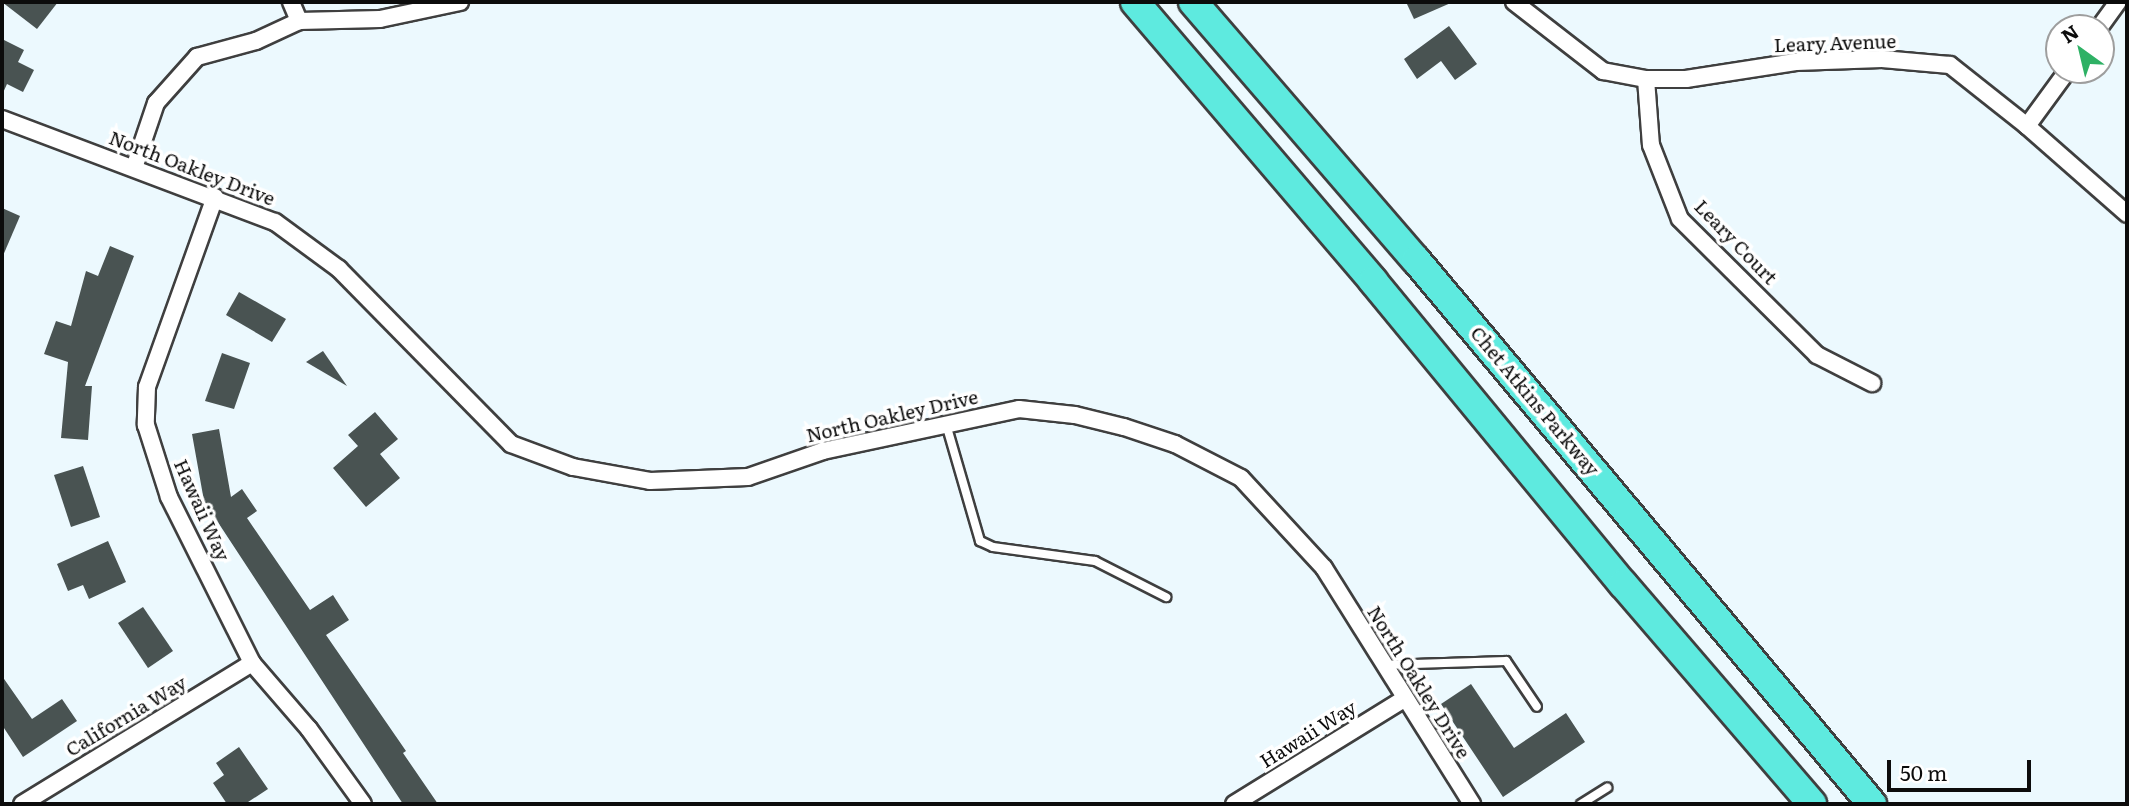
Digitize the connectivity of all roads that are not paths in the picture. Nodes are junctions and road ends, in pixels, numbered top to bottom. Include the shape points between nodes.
1 (291, 2) edge
2 (460, 2) edge
3 (1135, 2) edge
4 (1193, 2) edge
5 (1514, 2) edge
6 (299, 21) junction
7 (1646, 79) junction
8 (2058, 84) edge
9 (2, 119) edge
10 (2027, 126) junction
11 (134, 168) junction
12 (215, 197) junction
13 (2127, 214) edge
14 (1872, 383) dead end
15 (946, 424) junction
16 (1623, 584) junction
17 (1166, 597) dead end
18 (1703, 602) junction
19 (252, 663) junction
20 (1384, 665) junction
21 (1404, 699) junction
22 (1537, 707) dead end
23 (1606, 788) dead end
24 (22, 804) edge
25 (363, 804) edge
26 (1234, 804) edge
27 (1472, 804) edge
28 (1581, 804) edge
29 (1787, 804) edge
30 (1812, 804) edge
31 (1872, 804) edge
32 (1895, 804) edge

1 - 6 street
2 - 6 street via 380,19
3 - 16 highway
4 - 18 highway, Chet Atkins Parkway
5 - 7 street, Leary Avenue via 1603,71
6 - 11 street via 256,41 197,58 156,103
7 - 10 street, Leary Avenue via 1686,79 1796,62 1882,59 1950,65
7 - 14 street, Leary Court via 1651,145 1680,219 1817,355
8 - 10 street
9 - 11 street, North Oakley Drive
10 - 13 street, Leary Avenue
11 - 12 street, North Oakley Drive
12 - 15 street, North Oakley Drive via 275,222 339,269 511,444 573,467 650,481 748,477 822,451
12 - 19 street, Hawaii Way via 147,387 146,425 170,497
15 - 17 lane via 980,541 993,547 1095,561
15 - 20 street, North Oakley Drive via 1019,409 1076,415 1175,444 1241,478 1324,568
16 - 29 highway
16 - 30 highway
18 - 31 highway, Chet Atkins Parkway
18 - 32 highway
19 - 24 street, California Way
19 - 25 street, Hawaii Way via 309,729
20 - 21 street, North Oakley Drive
20 - 22 lane via 1506,661
21 - 26 street, Hawaii Way
21 - 27 street, North Oakley Drive
23 - 28 lane

